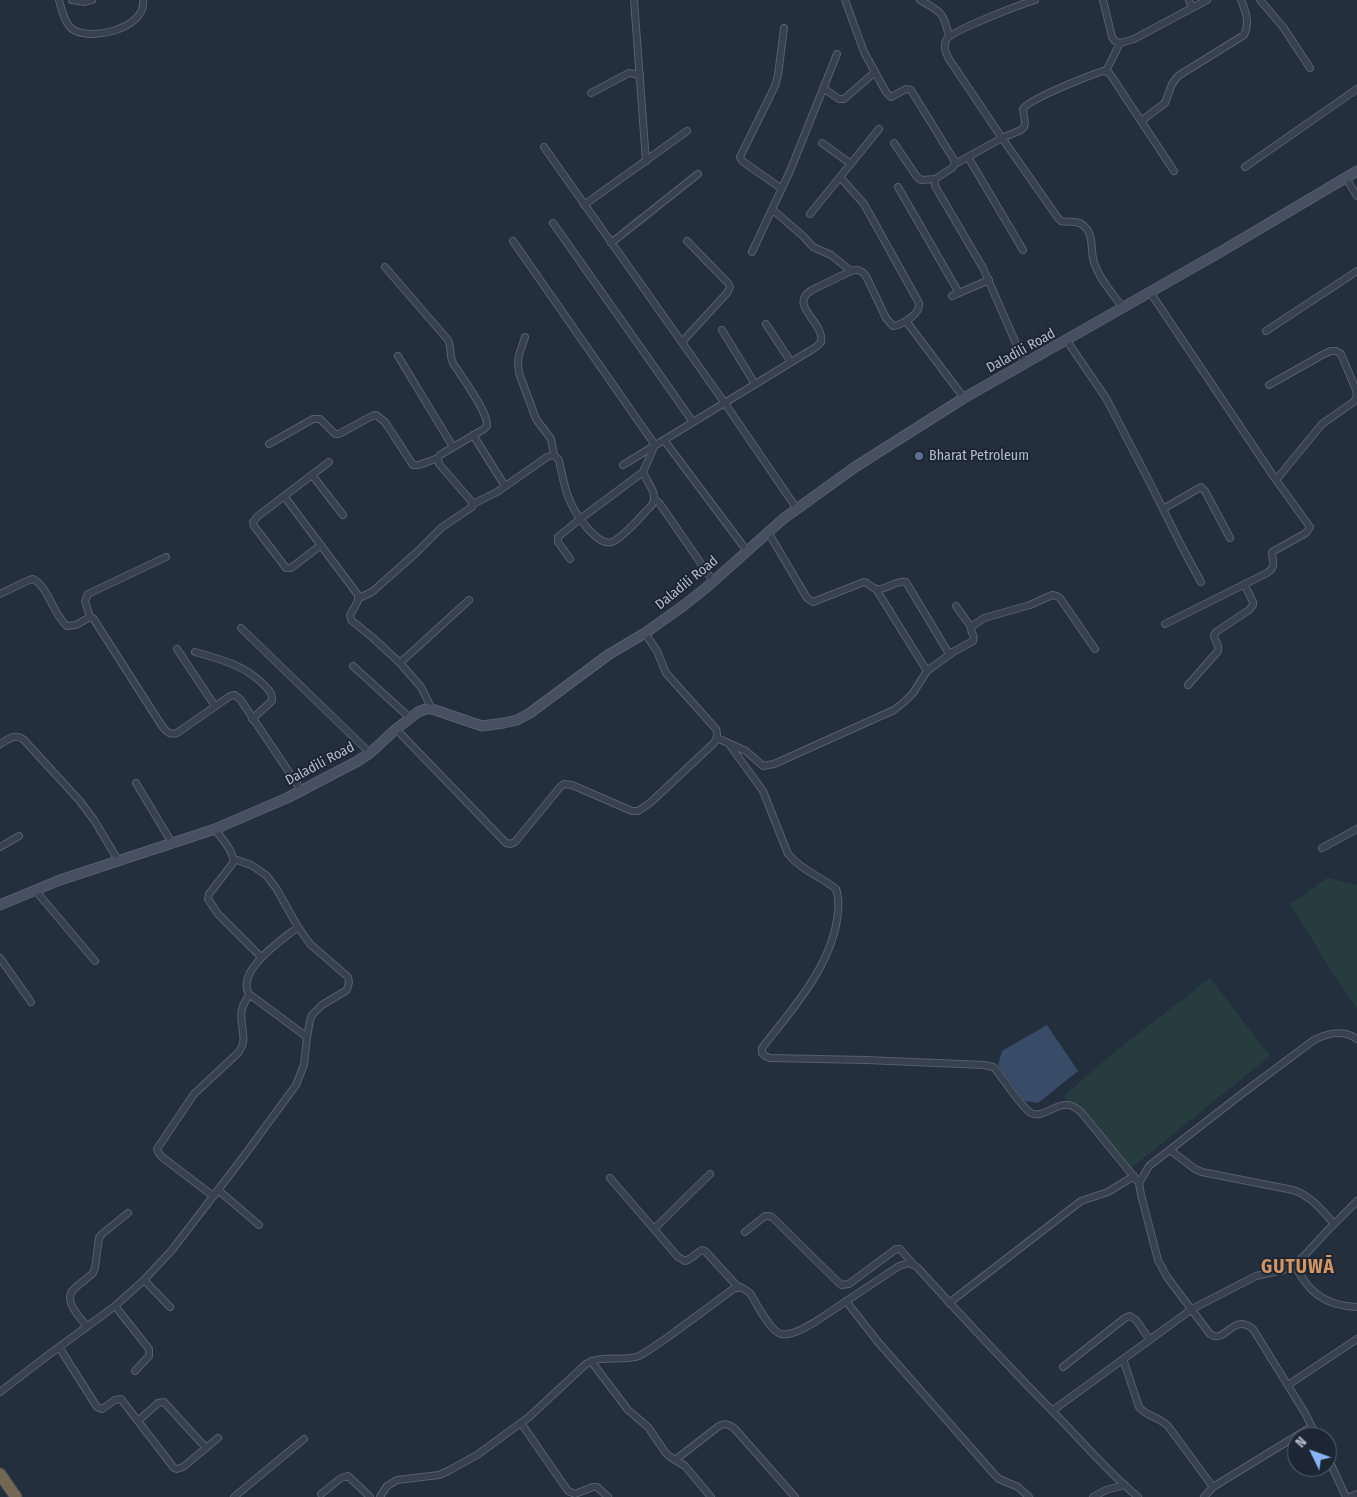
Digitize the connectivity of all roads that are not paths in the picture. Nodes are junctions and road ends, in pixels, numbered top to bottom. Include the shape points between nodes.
1 (59, 0) edge
2 (72, 0) edge
3 (92, 0) edge
4 (143, 0) edge
5 (634, 0) edge
6 (845, 0) edge
7 (920, 0) edge
8 (1103, 0) edge
9 (1188, 0) edge
10 (1207, 0) edge
11 (1241, 0) edge
12 (1260, 0) edge
13 (1031, 1) edge
14 (1192, 8) junction
15 (784, 28) dead end
16 (949, 36) junction
17 (1120, 43) junction
18 (837, 54) dead end
19 (1310, 68) dead end
20 (1106, 71) junction
21 (875, 72) junction
22 (640, 75) junction
23 (823, 88) junction
24 (1357, 89) edge
25 (591, 93) dead end
26 (1142, 121) junction
27 (879, 129) dead end
28 (687, 131) dead end
29 (1002, 138) junction
30 (822, 143) dead end
31 (894, 143) dead end
32 (544, 147) dead end
33 (968, 157) junction
34 (646, 161) junction
35 (851, 164) junction
36 (956, 164) junction
37 (1245, 168) dead end
38 (1174, 171) dead end
39 (1357, 171) edge
40 (698, 174) dead end
41 (840, 177) junction
42 (1346, 178) junction
43 (935, 179) junction
44 (898, 187) dead end
45 (782, 189) junction
46 (1357, 196) edge
47 (584, 205) junction
48 (773, 210) junction
49 (810, 214) dead end
50 (553, 223) dead end
51 (513, 241) dead end
52 (687, 241) dead end
53 (611, 243) junction
54 (1023, 250) dead end
55 (752, 252) dead end
56 (385, 267) dead end
57 (851, 271) junction
58 (1357, 271) edge
59 (989, 280) junction
60 (1150, 292) junction
61 (959, 293) junction
62 (952, 296) dead end
63 (1123, 308) junction
64 (906, 321) junction
65 (766, 324) dead end
66 (722, 330) dead end
67 (1266, 331) dead end
68 (525, 337) dead end
69 (1067, 341) junction
70 (682, 342) junction
71 (398, 356) dead end
72 (791, 362) junction
73 (1025, 364) junction
74 (755, 384) junction
75 (1269, 385) dead end
76 (964, 398) junction
77 (724, 402) junction
78 (693, 422) junction
79 (473, 435) junction
80 (664, 440) junction
81 (270, 444) dead end
82 (655, 445) junction
83 (453, 447) junction
84 (554, 455) junction
85 (438, 458) junction
86 (329, 462) dead end
87 (622, 465) dead end
88 (643, 472) junction
89 (312, 475) junction
90 (1276, 480) junction
91 (505, 486) junction
92 (284, 496) junction
93 (655, 500) junction
94 (473, 504) junction
95 (797, 508) junction
96 (1163, 509) junction
97 (343, 515) dead end
98 (580, 519) junction
99 (768, 532) junction
100 (1230, 538) dead end
101 (321, 545) junction
102 (747, 551) junction
103 (166, 557) dead end
104 (570, 559) dead end
105 (713, 581) junction
106 (1201, 582) dead end
107 (1244, 584) junction
108 (876, 589) junction
109 (0, 594) edge
110 (359, 598) junction
111 (469, 600) dead end
112 (956, 606) dead end
113 (90, 617) junction
114 (1165, 624) dead end
115 (971, 627) junction
116 (241, 628) dead end
117 (645, 633) junction
118 (177, 649) dead end
119 (1095, 649) dead end
120 (195, 652) dead end
121 (953, 652) junction
122 (400, 663) junction
123 (353, 666) dead end
124 (927, 671) junction
125 (1188, 684) dead end
126 (215, 706) junction
127 (432, 709) junction
128 (410, 718) junction
129 (252, 719) junction
130 (396, 729) junction
131 (717, 738) junction
132 (0, 744) edge
133 (729, 744) junction
134 (370, 753) junction
135 (136, 783) dead end
136 (301, 790) junction
137 (214, 829) junction
138 (1357, 829) edge
139 (19, 836) dead end
140 (172, 843) junction
141 (0, 847) edge
142 (1322, 848) dead end
143 (234, 859) junction
144 (118, 860) junction
145 (36, 890) junction
146 (0, 904) edge
147 (298, 927) junction
148 (261, 957) junction
149 (0, 958) edge
150 (95, 961) dead end
151 (249, 994) junction
152 (31, 1002) dead end
153 (307, 1037) junction
154 (1357, 1039) edge
155 (1170, 1150) junction
156 (710, 1174) dead end
157 (1134, 1176) junction
158 (610, 1178) dead end
159 (1139, 1183) junction
160 (218, 1190) junction
161 (213, 1196) junction
162 (1357, 1201) edge
163 (128, 1213) dead end
164 (1334, 1224) junction
165 (259, 1226) dead end
166 (654, 1230) junction
167 (745, 1232) dead end
168 (913, 1264) junction
169 (1294, 1265) junction
170 (144, 1280) junction
171 (738, 1287) junction
172 (846, 1301) junction
173 (949, 1303) junction
174 (115, 1306) junction
175 (170, 1307) dead end
176 (1357, 1307) edge
177 (1192, 1308) junction
178 (87, 1327) junction
179 (1357, 1339) edge
180 (1150, 1340) junction
181 (60, 1347) junction
182 (1123, 1359) junction
183 (591, 1361) junction
184 (1063, 1367) dead end
185 (135, 1371) dead end
186 (1288, 1385) junction
187 (0, 1392) edge
188 (1052, 1411) junction
189 (138, 1421) junction
190 (521, 1423) junction
191 (1311, 1426) joint
192 (218, 1438) dead end
193 (304, 1440) dead end
194 (206, 1448) junction
195 (675, 1460) junction
196 (0, 1474) edge
197 (1337, 1476) edge
198 (1125, 1485) junction
199 (1213, 1487) junction
200 (321, 1494) dead end
201 (1357, 1494) edge
202 (16, 1497) edge
203 (234, 1497) edge
204 (370, 1497) edge
205 (380, 1497) edge
206 (608, 1497) edge
207 (711, 1497) edge
208 (795, 1497) edge
209 (1029, 1497) edge
210 (1093, 1497) edge
211 (1138, 1497) edge
212 (1204, 1497) edge
213 (1348, 1497) edge

1 - 4 street via 69,27 88,34 111,32 135,21
2 - 3 street
5 - 22 street
6 - 21 street
7 - 16 street via 943,15
8 - 17 street via 1112,37
9 - 14 street
10 - 14 street
11 - 26 street via 1248,18 1244,36 1178,76 1166,103
12 - 19 street via 1283,27
13 - 16 street
14 - 17 street via 1134,39
15 - 45 street via 775,86 740,157
16 - 29 street via 945,44 946,53
17 - 20 street
18 - 23 street
20 - 26 street
20 - 29 street via 1028,103 1023,109 1024,127
21 - 23 street via 844,99
21 - 36 street via 891,97 906,89 911,90
22 - 25 street via 629,73
22 - 34 street
23 - 45 street
24 - 37 street
26 - 38 street
27 - 35 street
28 - 34 street
29 - 33 street
29 - 63 street via 1058,218 1086,227 1095,265
30 - 35 street
31 - 43 street via 916,177 920,180
32 - 47 street
33 - 36 street
33 - 54 street
34 - 47 street
35 - 41 street
36 - 43 street
39 - 42 main road, Daladili Road
40 - 53 street
41 - 49 street
41 - 64 street via 864,204 919,304 918,312
42 - 46 street
42 - 60 main road, Daladili Road
43 - 59 street via 935,186
44 - 61 street
45 - 48 street
47 - 53 street
48 - 55 street
48 - 57 street via 813,247 831,255
50 - 78 street
51 - 82 street
52 - 70 street via 728,283 730,290
53 - 70 street
56 - 79 street via 450,344 451,359 488,423
57 - 64 street via 861,271 866,276 889,323 897,326
57 - 72 street via 806,294 803,303 821,333 821,342
58 - 67 street
59 - 61 street
59 - 73 street
60 - 63 main road, Daladili Road
60 - 90 street
61 - 62 street
63 - 69 main road, Daladili Road
64 - 76 street
65 - 72 street
66 - 74 street
68 - 84 street via 518,358 519,374 536,419 551,439
69 - 73 main road, Daladili Road
69 - 96 street via 1106,398
70 - 77 street
71 - 83 street
72 - 74 street
73 - 76 main road, Daladili Road
74 - 77 street
75 - 90 street via 1324,354 1336,351 1341,354 1356,390 1355,400 1322,424
76 - 95 main road, Daladili Road
77 - 78 street
77 - 95 street
78 - 80 street
79 - 83 street
79 - 91 street
80 - 82 street
80 - 102 street
81 - 85 street via 313,419 320,419 339,434 376,415 385,422 413,465
82 - 87 street
82 - 88 street
83 - 85 street
84 - 91 street
84 - 98 street via 559,460 570,502
85 - 94 street via 439,464
86 - 89 street
88 - 93 street
88 - 98 street
89 - 92 street
89 - 97 street
90 - 107 street via 1308,523 1309,530 1272,552 1272,570
91 - 94 street
92 - 101 street
92 - 101 street via 253,522 283,566 291,568
93 - 98 street via 612,542 601,541
93 - 105 street
94 - 110 street via 441,528 372,592
95 - 99 main road, Daladili Road
96 - 100 street via 1198,488 1204,488
96 - 106 street
98 - 104 street via 557,540
99 - 102 main road, Daladili Road
99 - 108 street via 809,600 816,601 864,582
101 - 110 street
102 - 105 main road, Daladili Road
103 - 113 street via 88,594 85,601
105 - 117 main road, Daladili Road
107 - 114 street
107 - 125 street via 1253,605 1216,632 1214,638 1218,650
108 - 121 street via 906,582 946,650
108 - 124 street
109 - 113 street via 33,579 40,584 67,626
110 - 122 street via 350,615 351,620
111 - 122 street
112 - 115 street
113 - 126 street via 96,620 167,732 176,733
115 - 119 street via 984,618 1055,595
115 - 121 street via 973,641
116 - 134 street
117 - 127 main road, Daladili Road via 608,655 517,720 482,726
117 - 131 street via 666,673 716,729
118 - 126 street
120 - 129 street via 245,669 272,694 272,701
121 - 124 street
122 - 127 street via 421,687
123 - 128 street
124 - 133 street via 914,692 894,710 774,764 763,766 746,751
126 - 129 street via 235,694
127 - 128 main road, Daladili Road via 418,712
128 - 130 main road, Daladili Road
129 - 136 street
130 - 131 street via 503,842 510,844 521,836 564,784 632,811 644,808
130 - 134 main road, Daladili Road
131 - 133 street
132 - 144 street via 15,736 24,740 94,820
133 - 157 street via 762,791 788,854 836,889 839,901 834,934 826,955 813,979 762,1048 762,1053 770,1058 989,1066 997,1071 1033,1114 1062,1104 1081,1112
134 - 136 main road, Daladili Road
135 - 140 street
136 - 137 main road, Daladili Road
137 - 140 main road, Daladili Road
137 - 143 street
138 - 142 street
139 - 141 street
140 - 144 main road, Daladili Road
143 - 147 street via 266,875
143 - 148 street via 208,899 218,914
144 - 145 main road, Daladili Road
145 - 146 main road, Daladili Road
145 - 150 street
147 - 148 street
147 - 153 street via 310,944 350,982 347,990 312,1015
148 - 151 street via 246,985
149 - 152 street
151 - 153 street
151 - 161 street via 242,1009 243,1047 190,1099 157,1149 162,1157
153 - 160 street via 304,1065 296,1085
154 - 155 street via 1344,1032 1314,1040
155 - 159 street via 1149,1166
155 - 164 street via 1202,1172 1303,1193
156 - 166 street
157 - 159 street
157 - 173 street via 1108,1192 1082,1201
158 - 166 street
159 - 177 street via 1158,1260
160 - 161 street
160 - 165 street
161 - 170 street via 172,1250
162 - 164 street
163 - 178 street via 99,1238 93,1273 70,1294 71,1303
164 - 169 street
166 - 171 street via 681,1260 689,1260 702,1250 705,1252
167 - 168 street via 765,1216 772,1217 841,1285 849,1284 896,1250 900,1249
168 - 172 street via 899,1266
168 - 173 street
169 - 176 street via 1318,1297
169 - 177 street via 1256,1276
170 - 174 street
170 - 175 street
171 - 172 street via 750,1293 772,1328 781,1334 803,1328
171 - 183 street via 640,1355
172 - 209 street via 994,1474
173 - 188 street
174 - 178 street
174 - 185 street via 149,1349 147,1360
177 - 180 street
177 - 186 street via 1214,1337 1237,1324 1248,1325
178 - 181 street
179 - 186 street
180 - 182 street
180 - 184 street via 1130,1316
181 - 187 street
181 - 189 street via 97,1407 102,1409 121,1399
182 - 188 street
182 - 199 street via 1139,1407 1168,1426
183 - 190 street
183 - 195 street via 628,1410 648,1427 664,1452
186 - 191 street
188 - 198 street
189 - 194 street via 158,1403 164,1402
189 - 194 street via 177,1469
190 - 205 street via 448,1472 397,1480 387,1486
190 - 206 street via 568,1491 575,1494 597,1487
191 - 199 street
192 - 194 street
193 - 203 street
195 - 207 street via 685,1466
195 - 208 street via 719,1426 729,1424
196 - 202 highway
197 - 213 street
198 - 210 street
198 - 211 street
199 - 212 street
200 - 204 street via 348,1476
201 - 213 street

